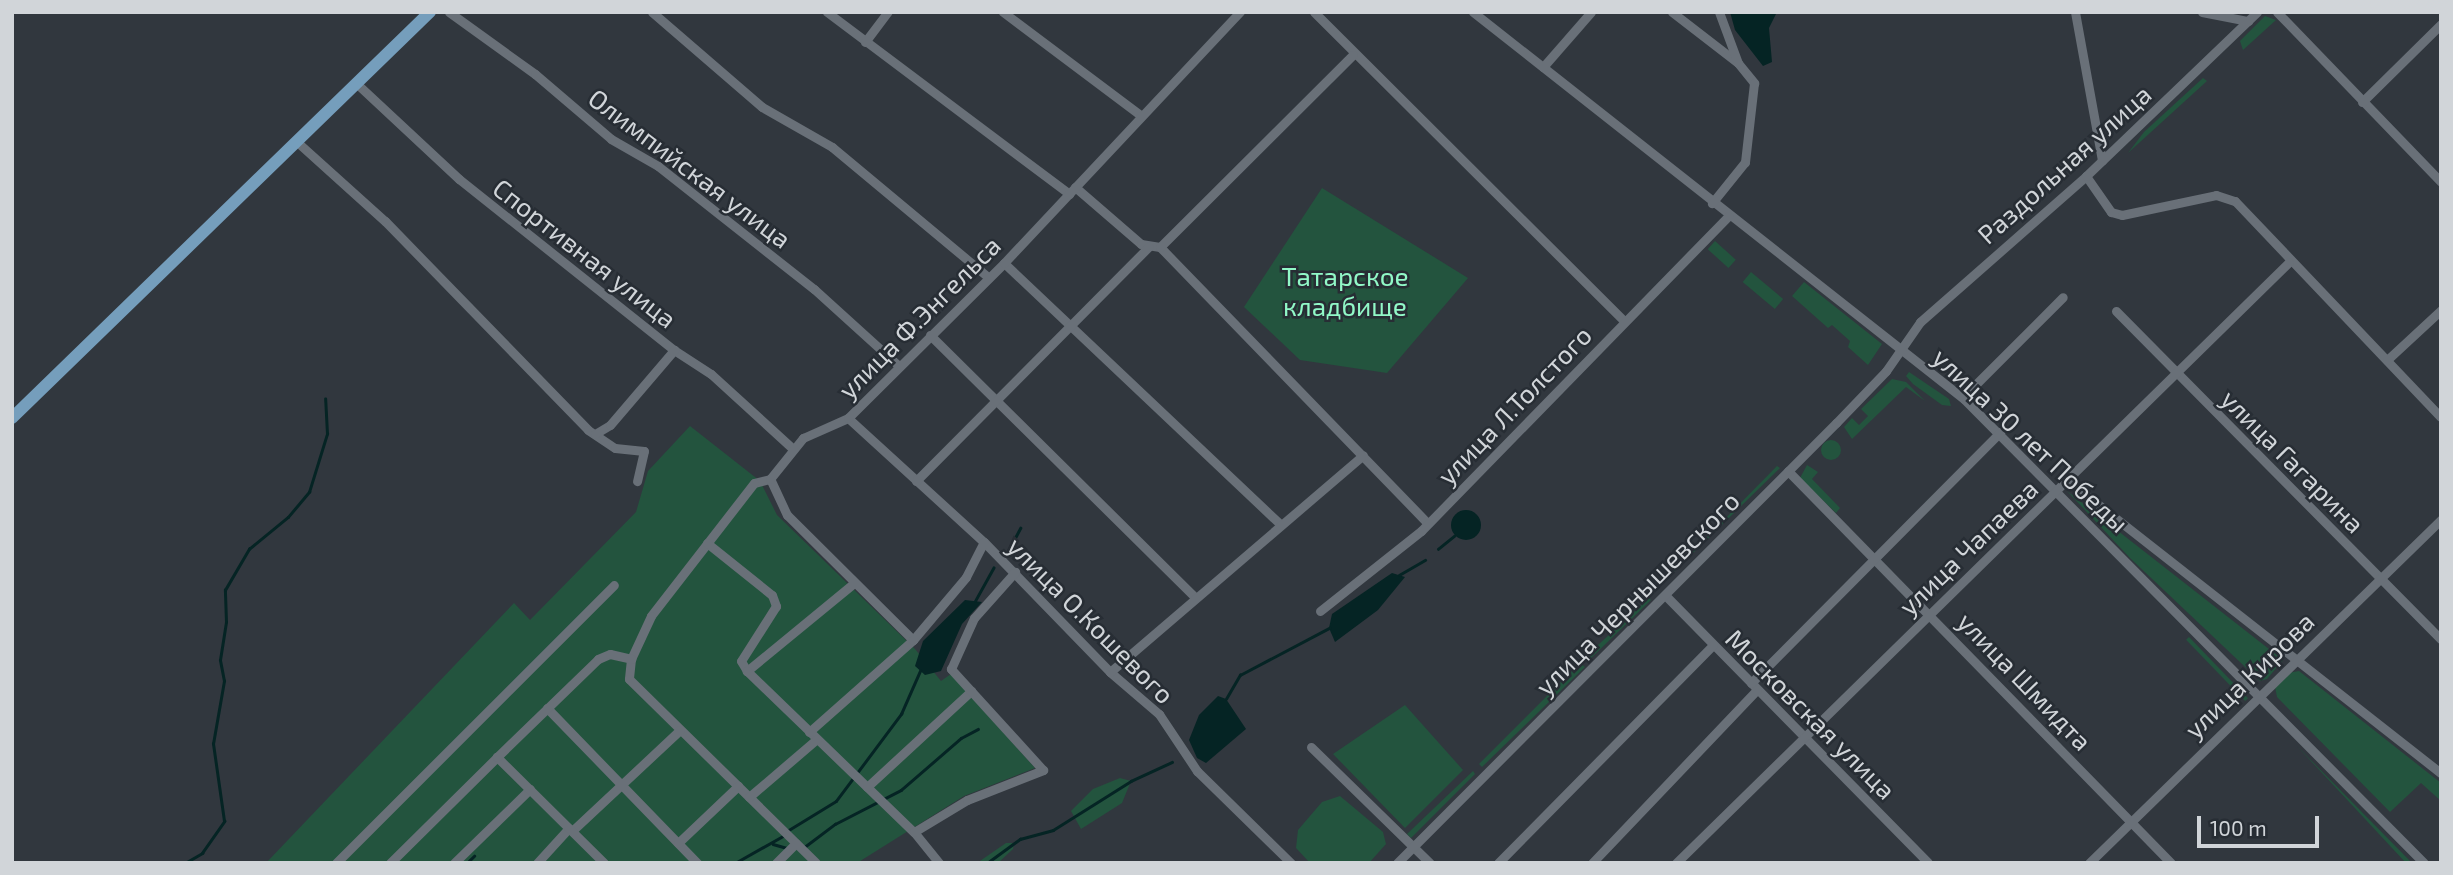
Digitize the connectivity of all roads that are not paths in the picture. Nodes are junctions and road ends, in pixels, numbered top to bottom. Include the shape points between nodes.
1 (430, 12) edge
2 (449, 12) edge
3 (652, 12) edge
4 (827, 12) edge
5 (888, 12) edge
6 (1003, 12) edge
7 (1240, 12) edge
8 (1314, 12) edge
9 (1473, 12) edge
10 (1591, 12) edge
11 (1672, 12) edge
12 (1719, 12) edge
13 (2075, 12) edge
14 (2202, 12) edge
15 (2257, 12) edge
16 (2277, 12) edge
17 (2248, 21) junction
18 (2441, 24) edge
19 (865, 43) junction
20 (1353, 55) junction
21 (1738, 62) junction
22 (1543, 66) junction
23 (356, 83) junction
24 (2362, 102) junction
25 (1140, 115) junction
26 (296, 141) junction
27 (2102, 161) junction
28 (2086, 176) junction
29 (2441, 182) edge
30 (1072, 191) junction
31 (1712, 203) junction
32 (1728, 216) junction
33 (1148, 247) junction
34 (1160, 247) junction
35 (2289, 262) junction
36 (1004, 263) junction
37 (989, 278) junction
38 (2063, 298) dead end
39 (2441, 310) edge
40 (2116, 311) dead end
41 (1624, 321) junction
42 (1069, 326) junction
43 (930, 335) junction
44 (1900, 347) junction
45 (674, 351) junction
46 (2387, 360) junction
47 (899, 366) junction
48 (2175, 372) junction
49 (1963, 397) junction
50 (995, 398) junction
51 (2441, 417) edge
52 (12, 418) edge
53 (848, 418) junction
54 (2000, 432) junction
55 (595, 434) junction
56 (793, 449) junction
57 (1363, 455) junction
58 (1788, 471) junction
59 (769, 478) junction
60 (2067, 480) junction
61 (637, 481) dead end
62 (916, 481) junction
63 (2058, 489) junction
64 (2441, 519) edge
65 (1427, 523) junction
66 (1280, 524) junction
67 (984, 542) junction
68 (707, 543) junction
69 (1875, 558) junction
70 (1015, 572) junction
71 (2379, 577) junction
72 (854, 583) junction
73 (614, 585) dead end
74 (1665, 595) junction
75 (1195, 597) junction
76 (1320, 611) dead end
77 (1930, 614) junction
78 (2441, 639) edge
79 (913, 640) junction
80 (1713, 645) junction
81 (631, 659) junction
82 (2297, 659) junction
83 (747, 671) junction
84 (1110, 672) junction
85 (1754, 687) junction
86 (971, 691) junction
87 (2259, 695) junction
88 (547, 708) junction
89 (680, 730) junction
90 (809, 732) junction
91 (1804, 737) junction
92 (817, 739) junction
93 (1311, 747) dead end
94 (497, 757) junction
95 (2441, 773) edge
96 (622, 785) junction
97 (738, 786) junction
98 (867, 787) junction
99 (530, 789) junction
100 (749, 797) junction
101 (2131, 821) junction
102 (570, 830) junction
103 (914, 832) junction
104 (678, 843) junction
105 (796, 843) junction
106 (1413, 846) junction
107 (336, 863) edge
108 (390, 863) edge
109 (454, 863) edge
110 (537, 863) edge
111 (604, 863) edge
112 (697, 863) edge
113 (776, 863) edge
114 (816, 863) edge
115 (939, 863) edge
116 (1291, 863) edge
117 (1397, 863) edge
118 (1430, 863) edge
119 (1498, 863) edge
120 (1592, 863) edge
121 (1676, 863) edge
122 (1928, 863) edge
123 (2089, 863) edge
124 (2171, 863) edge
125 (2424, 863) edge

1 - 23 main road
2 - 47 street, Олимпийская улица via 534,74 611,139 658,166 814,289
3 - 37 street via 762,107 832,147
4 - 19 street
5 - 19 street
6 - 25 street
7 - 25 street, улица Ф.Энгельса
8 - 20 street
9 - 22 street, улица 30 лет Победы
10 - 22 street
11 - 21 street
12 - 21 street
13 - 27 street
14 - 17 street
15 - 17 street, Раздольная улица
16 - 24 street
17 - 27 street, Раздольная улица
18 - 24 street
19 - 30 street
20 - 34 street
20 - 41 street
21 - 31 street via 1751,76 1755,90 1745,162
22 - 31 street, улица 30 лет Победы
23 - 26 main road
23 - 45 street, Спортивная улица via 459,179
24 - 29 street
25 - 30 street, улица Ф.Энгельса
26 - 52 main road
26 - 55 street via 385,220
27 - 28 street, Раздольная улица
28 - 35 street via 2111,212 2122,215 2216,195 2235,201
28 - 44 street, Раздольная улица via 1941,303
30 - 33 street
30 - 36 street, улица Ф.Энгельса
31 - 32 street, улица 30 лет Победы
32 - 41 street, улица Л.Толстого
32 - 44 street, улица 30 лет Победы
33 - 34 street
33 - 42 street
34 - 57 street
35 - 46 street
35 - 48 street, улица Чапаева
36 - 37 street, улица Ф.Энгельса
36 - 42 street
37 - 43 street, улица Ф.Энгельса
38 - 49 street
39 - 46 street
40 - 48 street, улица Гагарина
41 - 65 street, улица Л.Толстого via 1494,460
42 - 50 street
42 - 66 street
43 - 47 street, улица Ф.Энгельса
43 - 50 street
44 - 49 street, улица 30 лет Победы
44 - 58 street, улица Чернышевского via 1886,371
45 - 55 street via 628,406
45 - 56 street, Спортивная улица via 711,374
46 - 51 street
47 - 53 street, улица Ф.Энгельса
48 - 60 street, улица Чапаева
48 - 71 street, улица Гагарина
49 - 54 street, улица 30 лет Победы
50 - 62 street
50 - 75 street
53 - 56 street, улица Ф.Энгельса via 817,429
53 - 62 street, улица О.Кошевого
54 - 63 street, улица 30 лет Победы
54 - 69 street
55 - 61 street via 615,448 644,451
56 - 59 street, улица Ф.Энгельса
57 - 65 street
57 - 66 street
58 - 69 street, улица Шмидта
58 - 74 street, улица Чернышевского
59 - 68 street, улица Ф.Энгельса via 754,483
59 - 72 street via 787,514
60 - 63 street, улица Чапаева
60 - 82 street, улица 30 лет Победы
62 - 67 street, улица О.Кошевого
63 - 77 street, улица Чапаева
63 - 87 street, улица 30 лет Победы
64 - 71 street, улица Кирова
65 - 76 street, улица Л.Толстого
66 - 75 street
67 - 70 street, улица О.Кошевого
67 - 79 street via 966,577
68 - 81 street, улица Ф.Энгельса via 651,616
68 - 83 street via 772,595 775,606 741,660
69 - 77 street, улица Шмидта
69 - 85 street
70 - 84 street, улица О.Кошевого
70 - 86 street via 974,618 951,669
71 - 78 street, улица Гагарина
71 - 82 street, улица Кирова
72 - 79 street
72 - 83 street
73 - 107 street
74 - 80 street, Московская улица
74 - 106 street, улица Чернышевского
75 - 84 street
77 - 91 street, улица Чапаева
77 - 101 street, улица Шмидта
79 - 90 street
80 - 85 street, Московская улица
80 - 119 street
81 - 88 street via 611,654 598,659
81 - 89 street via 629,680
82 - 87 street, улица Кирова
82 - 95 street, улица 30 лет Победы
83 - 90 street
84 - 116 street, улица О.Кошевого via 1158,714 1197,771
85 - 91 street, Московская улица
85 - 120 street
86 - 98 street
86 - 103 street via 1042,770 967,800
87 - 101 street, улица Кирова
87 - 125 street, улица 30 лет Победы
88 - 94 street
88 - 96 street
89 - 96 street
89 - 97 street
90 - 92 street
91 - 121 street, улица Чапаева
91 - 122 street, Московская улица
92 - 98 street
92 - 100 street
93 - 106 street
94 - 99 street
94 - 108 street
96 - 102 street
96 - 104 street
97 - 100 street
97 - 104 street
98 - 103 street
99 - 102 street
99 - 109 street
100 - 105 street
101 - 123 street, улица Кирова
101 - 124 street, улица Шмидта
102 - 110 street
102 - 111 street
103 - 115 street
104 - 112 street
105 - 113 street
105 - 114 street
106 - 117 street, улица Чернышевского
106 - 118 street

